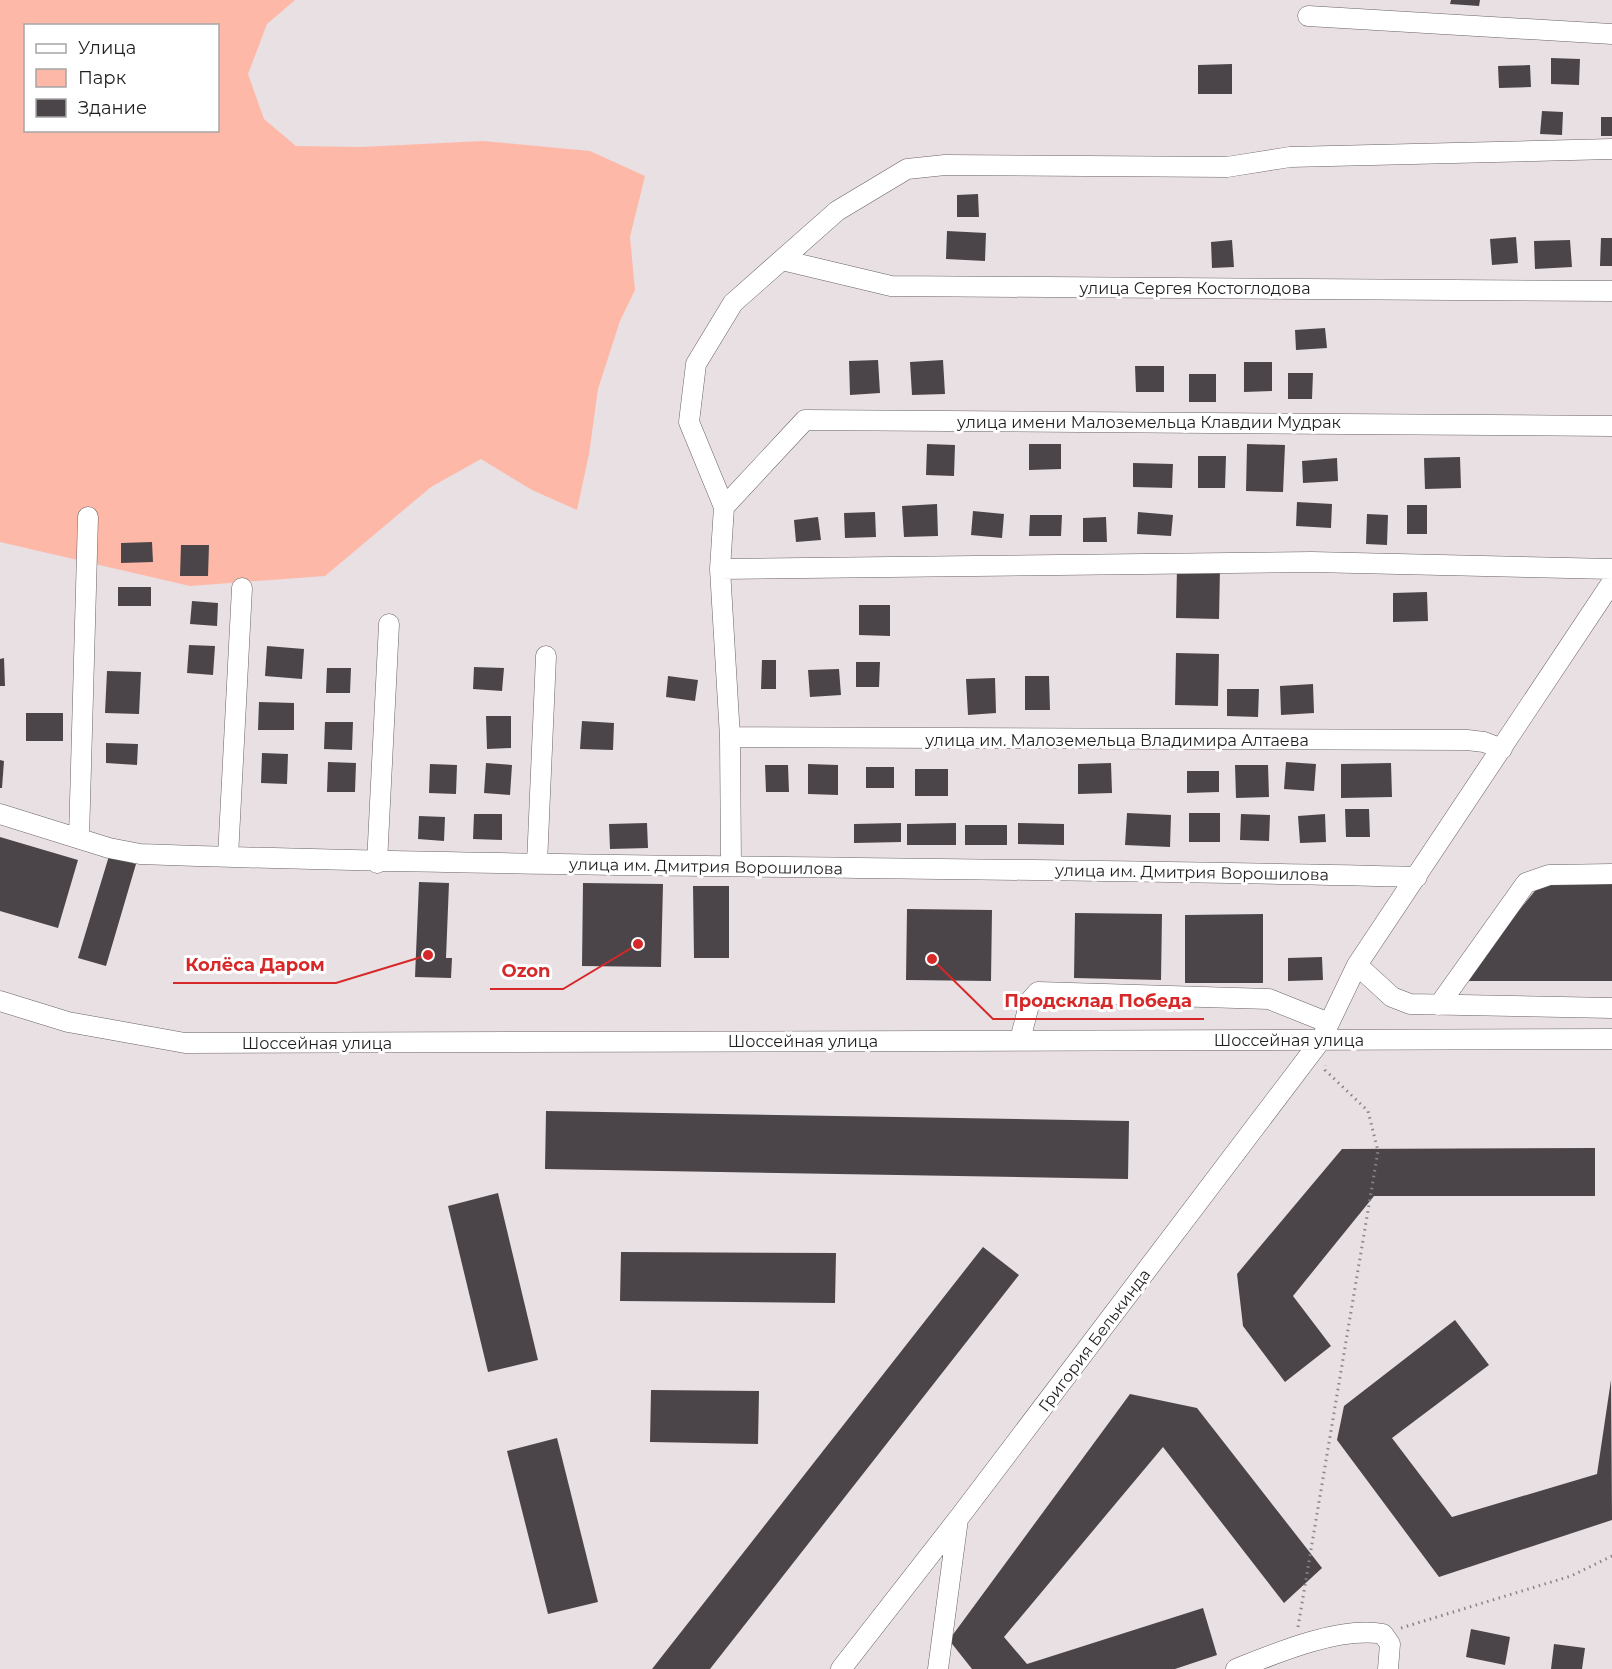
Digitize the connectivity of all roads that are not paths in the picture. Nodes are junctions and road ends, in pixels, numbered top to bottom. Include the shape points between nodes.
1 (1308, 16) dead end
2 (1612, 34) edge
3 (1612, 149) edge
4 (782, 260) junction
5 (1612, 291) edge
6 (1612, 426) edge
7 (724, 507) junction
8 (88, 517) dead end
9 (1612, 568) edge
10 (720, 569) junction
11 (1612, 582) edge
12 (242, 588) dead end
13 (389, 624) dead end
14 (546, 656) dead end
15 (730, 737) junction
16 (1502, 749) junction
17 (0, 814) edge
18 (79, 838) junction
19 (228, 857) junction
20 (377, 863) junction
21 (537, 864) junction
22 (730, 867) junction
23 (1612, 874) edge
24 (1417, 877) junction
25 (1357, 965) junction
26 (0, 1001) edge
27 (1439, 1005) junction
28 (1612, 1008) edge
29 (1325, 1032) junction
30 (1612, 1039) edge
31 (1020, 1041) junction
32 (958, 1519) junction
33 (841, 1669) edge
34 (938, 1669) edge
35 (1236, 1669) edge
36 (1388, 1669) edge

1 - 2 street
3 - 4 street via 1290,157 1216,167 945,165 907,169 837,211
4 - 5 street, улица Сергея Костоглодова via 891,286
4 - 7 street via 733,303 696,364 689,422
6 - 7 street, улица имени Малоземельца Клавдии Мудрак via 805,420
7 - 10 street
8 - 18 street
9 - 10 street via 1312,562
10 - 15 street
11 - 16 street, Григория Белькинда
12 - 19 street
13 - 20 street
14 - 21 street
15 - 16 street, улица им. Малоземельца Владимира Алтаева via 1467,740
15 - 22 street
16 - 24 street, Григория Белькинда
17 - 18 street, улица им. Дмитрия Ворошилова
18 - 19 street, улица им. Дмитрия Ворошилова via 140,854
19 - 20 street, улица им. Дмитрия Ворошилова
20 - 21 street, улица им. Дмитрия Ворошилова
21 - 22 street, улица им. Дмитрия Ворошилова
22 - 24 street, улица им. Дмитрия Ворошилова via 1090,869
23 - 27 street via 1550,875 1526,883
24 - 25 street, Григория Белькинда
25 - 27 street via 1392,997 1410,1004
25 - 29 street, Григория Белькинда
26 - 31 street, Шоссейная улица via 68,1022 185,1043
27 - 28 street
29 - 30 street, Шоссейная улица
29 - 31 street, Шоссейная улица
29 - 31 street via 1269,999 1038,992 1030,1001
29 - 32 street, Григория Белькинда
32 - 33 street
32 - 34 street, Григория Белькинда
35 - 36 street via 1295,1646 1369,1631 1383,1634 1390,1644

